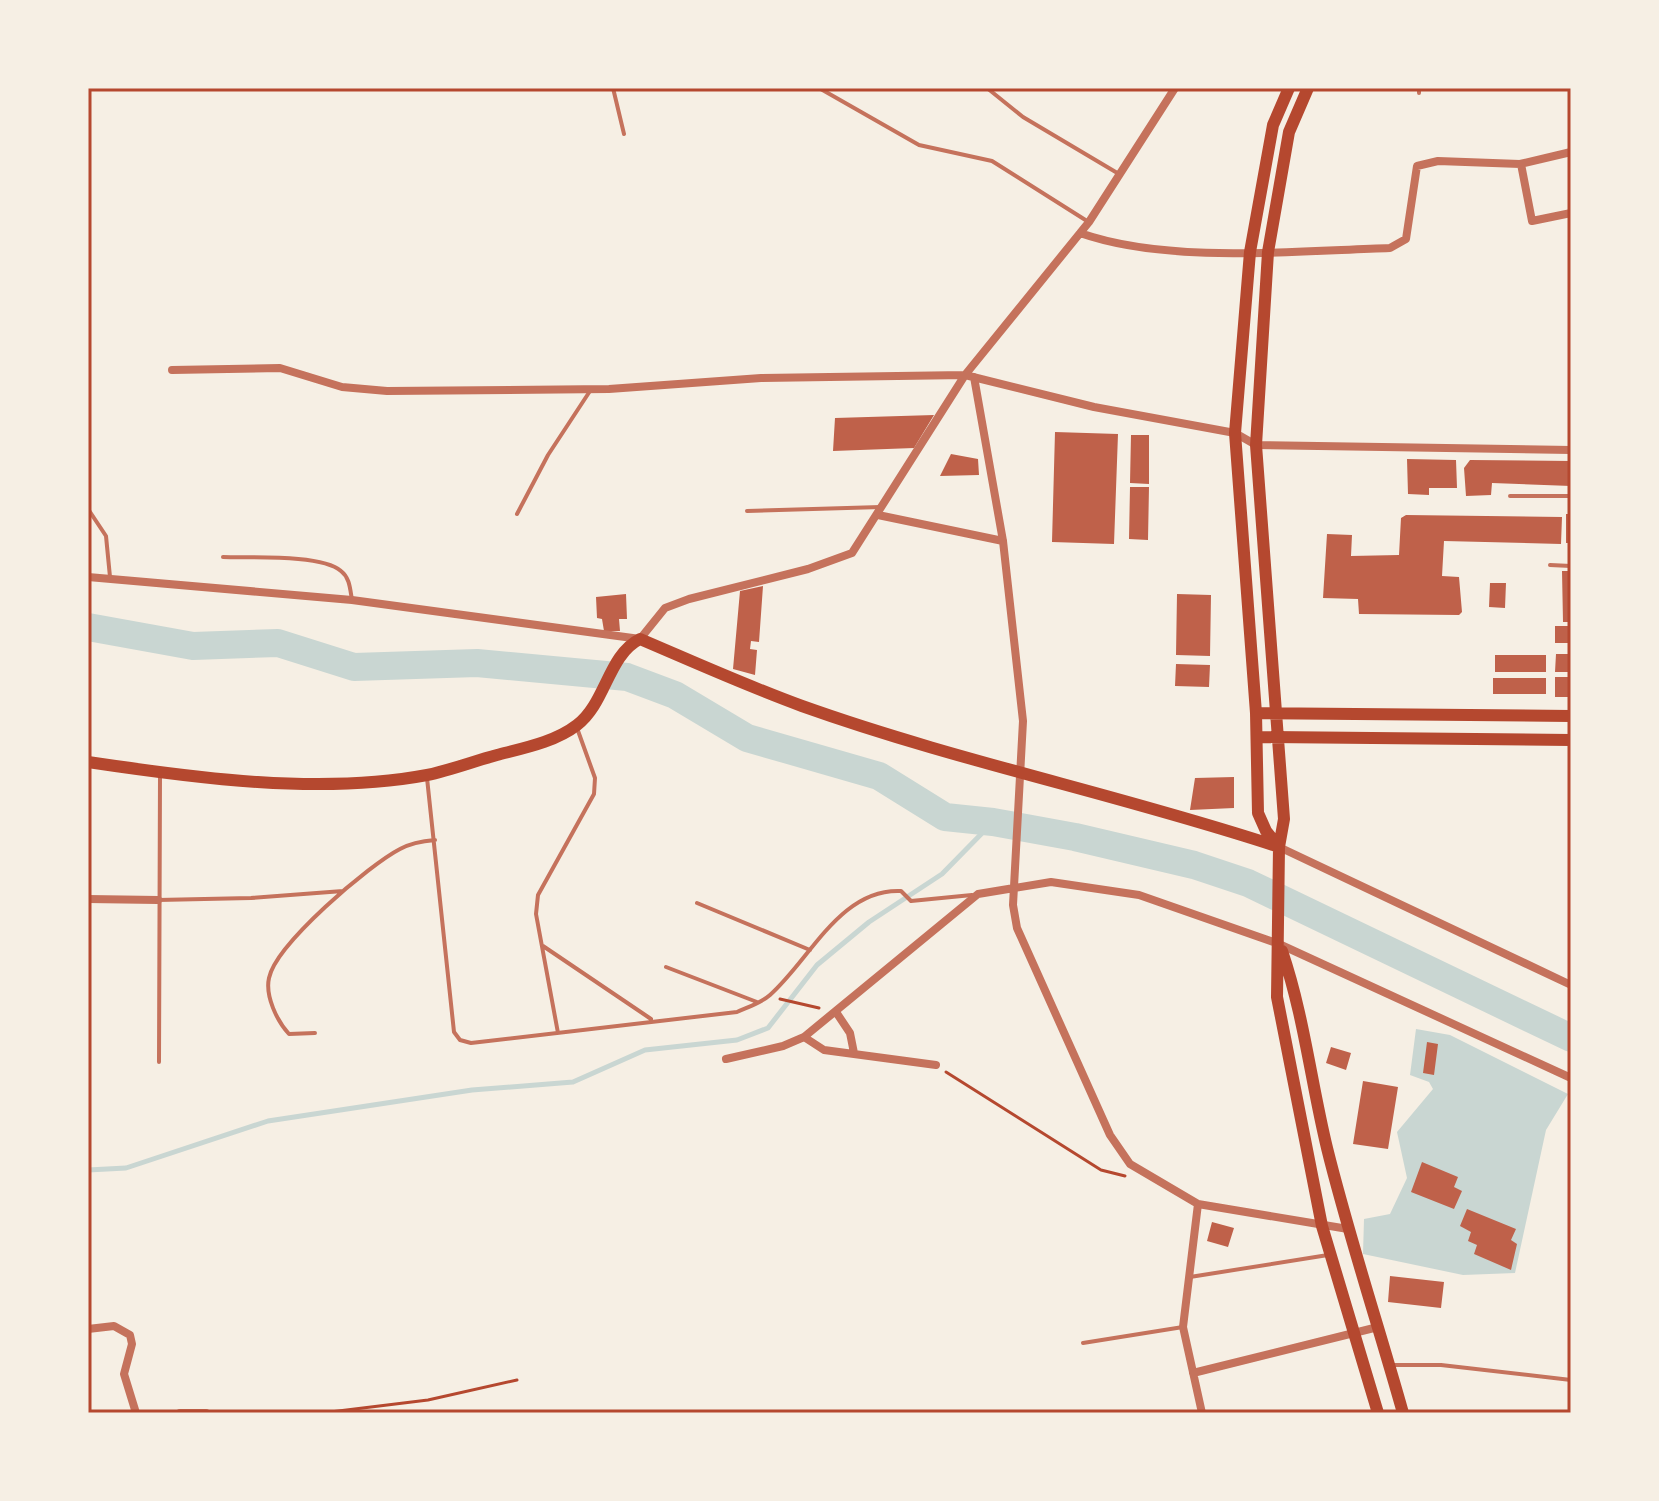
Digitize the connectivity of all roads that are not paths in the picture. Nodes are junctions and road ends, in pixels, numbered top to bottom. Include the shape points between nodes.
1 (613, 88) edge
2 (819, 88) edge
3 (987, 88) edge
4 (1175, 88) edge
5 (1289, 88) edge
6 (1308, 88) edge
7 (624, 134) dead end
8 (1571, 152) edge
9 (1521, 164) junction
10 (1119, 174) junction
11 (1571, 213) edge
12 (1089, 222) junction
13 (1080, 233) junction
14 (1250, 252) junction
15 (1268, 252) junction
16 (172, 370) dead end
17 (969, 376) junction
18 (591, 389) junction
19 (1235, 433) junction
20 (1256, 445) junction
21 (1571, 450) edge
22 (1510, 496) dead end
23 (1571, 496) edge
24 (88, 509) edge
25 (747, 511) dead end
26 (881, 511) junction
27 (517, 514) dead end
28 (1003, 541) junction
29 (223, 557) dead end
30 (1550, 565) dead end
31 (1571, 566) edge
32 (88, 577) edge
33 (110, 580) junction
34 (352, 600) junction
35 (640, 639) junction
36 (1256, 713) junction
37 (1276, 714) junction
38 (1571, 716) edge
39 (576, 726) junction
40 (1257, 737) junction
41 (1277, 738) junction
42 (1571, 740) edge
43 (88, 762) edge
44 (160, 773) junction
45 (1022, 774) junction
46 (427, 775) junction
47 (435, 840) junction
48 (1279, 847) junction
49 (1012, 884) junction
50 (343, 891) junction
51 (978, 894) junction
52 (88, 899) edge
53 (158, 900) junction
54 (697, 903) dead end
55 (1279, 944) junction
56 (543, 946) junction
57 (810, 950) junction
58 (666, 967) dead end
59 (1571, 985) edge
60 (759, 1002) junction
61 (836, 1012) junction
62 (653, 1021) junction
63 (315, 1033) dead end
64 (558, 1033) junction
65 (804, 1037) junction
66 (854, 1053) junction
67 (726, 1059) dead end
68 (159, 1062) dead end
69 (936, 1065) road end
70 (1571, 1078) edge
71 (1198, 1204) junction
72 (1322, 1226) junction
73 (1348, 1229) junction
74 (1331, 1255) junction
75 (1188, 1277) junction
76 (1183, 1327) junction
77 (1378, 1327) junction
78 (88, 1329) edge
79 (1355, 1333) junction
80 (1083, 1343) dead end
81 (1389, 1365) junction
82 (1193, 1373) junction
83 (1571, 1380) edge
84 (136, 1413) edge
85 (180, 1413) edge
86 (206, 1413) edge
87 (1202, 1413) edge
88 (1378, 1413) edge
89 (1403, 1413) edge

1 - 7 lane
2 - 12 lane via 919,145 992,161
3 - 10 lane via 1023,117
4 - 10 street
5 - 14 main road via 1273,125
6 - 15 main road via 1289,132
8 - 9 street
9 - 11 street via 1532,221
9 - 15 street via 1438,161 1417,166 1406,239 1400,245
10 - 12 street
12 - 13 street
13 - 14 street via 1168,249
13 - 17 street
14 - 15 street
14 - 19 main road
15 - 20 main road
16 - 18 street via 280,368 342,387 387,391
17 - 18 street via 761,378
17 - 19 street via 1094,407
17 - 26 street
17 - 28 street
18 - 27 lane
19 - 20 street
19 - 36 main road
20 - 21 street
20 - 37 main road
22 - 23 lane
24 - 33 lane via 106,536
25 - 26 lane
26 - 28 street
26 - 35 street via 852,553 665,608
28 - 45 street via 1023,721
29 - 34 lane via 316,562 340,570
30 - 31 lane
32 - 33 street
33 - 34 street
34 - 35 street
35 - 39 main road via 625,646 598,703
35 - 45 main road via 802,706
36 - 37 main road
36 - 40 main road
37 - 38 main road
37 - 41 main road
39 - 46 main road via 544,742
39 - 56 lane via 595,778 594,794 538,895
40 - 41 main road
40 - 48 main road via 1258,813
41 - 42 main road
41 - 48 main road via 1284,819
43 - 44 main road
44 - 46 main road via 335,784
44 - 53 lane
45 - 48 main road
45 - 49 street
46 - 47 lane
47 - 50 lane via 399,849
47 - 64 lane via 454,1032 471,1043
48 - 55 main road
48 - 59 street
49 - 51 street
49 - 55 street via 1051,882 1139,895
49 - 71 street via 1017,928 1110,1135 1130,1164
50 - 53 lane
50 - 63 lane via 307,926 270,975 282,1027 289,1034
51 - 57 lane via 911,901 901,891 869,895 839,917
51 - 61 street
52 - 53 street
53 - 68 lane
54 - 57 lane
55 - 70 street
55 - 72 main road via 1277,997
55 - 73 main road via 1299,1002
56 - 62 lane
56 - 64 lane
57 - 60 lane
58 - 60 lane
60 - 62 lane via 715,1016
61 - 65 street
61 - 66 street via 850,1033
62 - 64 lane
65 - 66 street via 824,1050
65 - 67 street
66 - 69 street
71 - 72 street
71 - 75 street
72 - 73 street
72 - 74 main road
73 - 77 main road
74 - 75 lane
74 - 79 main road
75 - 76 street
76 - 80 lane
76 - 82 street
77 - 79 street
77 - 81 main road
78 - 84 street via 114,1326 130,1335 124,1374
79 - 82 street
79 - 88 main road
81 - 83 lane via 1441,1365
81 - 89 main road
82 - 87 street
85 - 86 street

